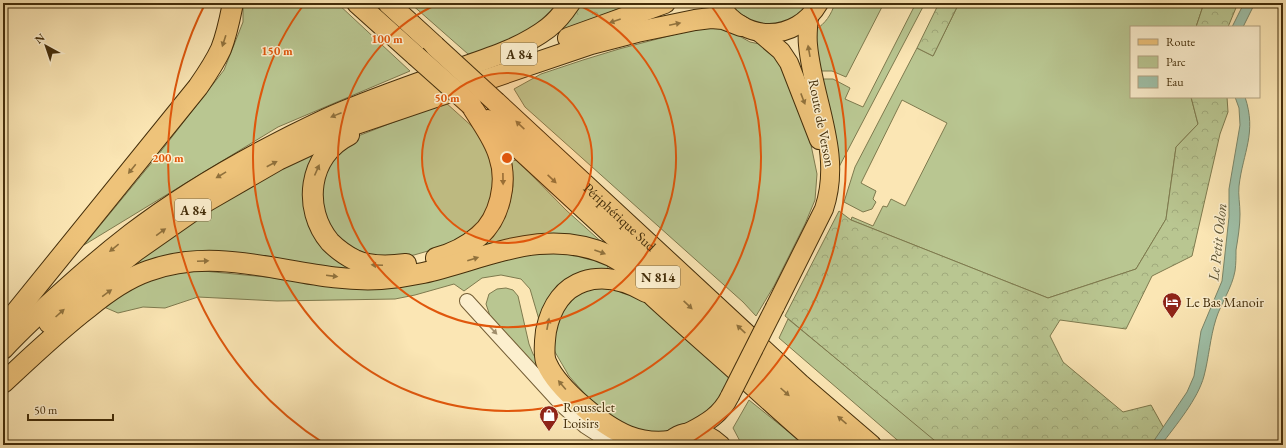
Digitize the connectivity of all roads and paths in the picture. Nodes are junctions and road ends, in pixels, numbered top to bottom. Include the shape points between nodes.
1 (233, 3) edge
2 (357, 3) edge
3 (388, 3) edge
4 (570, 3) edge
5 (665, 3) edge
6 (719, 3) edge
7 (819, 3) edge
8 (809, 18) junction
9 (741, 26) junction
10 (760, 33) junction
11 (372, 100) junction
12 (418, 102) junction
13 (471, 105) junction
14 (816, 225) junction
15 (653, 296) junction
16 (467, 301) dead end
17 (3, 328) edge
18 (3, 349) edge
19 (3, 371) edge
20 (3, 383) edge
21 (729, 398) junction
22 (689, 432) junction
23 (668, 443) edge
24 (620, 445) edge
25 (722, 445) edge
26 (820, 445) edge
27 (846, 445) edge
28 (872, 445) edge

1 -> 17 highway via 222,47 198,87
2 - 13 highway, Périphérique Sud / N 814, bridge
28 -> 3 highway, Périphérique Sud / N 814, bridge via 800,384
4 - 11 highway via 549,28 525,43
5 -> 11 highway, A 84 via 553,43
6 - 9 main road via 731,19
7 - 8 main road
8 - 10 main road via 786,31
14 -> 8 main road, Route de Verson via 827,200 831,155 813,77 808,44
9 - 10 main road
12 -> 9 highway, A 84 via 591,44 637,32 711,18 723,19
10 -> 14 main road, Route de Verson via 789,63 819,142 823,180
11 -> 18 highway, A 84 via 277,144 194,190 132,234 64,290
13 -> 12 highway via 496,146 502,171 500,202 487,226 480,235 460,249 431,259 397,265 372,265 356,261 331,243 322,230 315,211 314,176 330,149 345,137
19 -> 12 highway, A 84 via 21,350 79,296 137,250 207,201 278,160 353,125
13 -> 27 highway, Périphérique Sud / N 814 via 733,346
14 - 21 main road, Route de Verson, bridge
20 -> 15 highway via 76,317 115,287 148,271 182,263 224,261 340,277 378,279 422,274 514,248 559,243 589,248 614,257
23 -> 15 highway via 627,436 599,419 563,387 546,363 545,347 549,317 560,299 579,283 605,278 624,282
15 - 26 highway
16 -> 24 street via 563,406 585,426
21 - 22 main road, Route de Verson via 710,421
21 - 25 main road, Route de Verson via 722,430
22 - 23 main road, Route de Verson via 678,435
22 - 25 main road via 701,433

